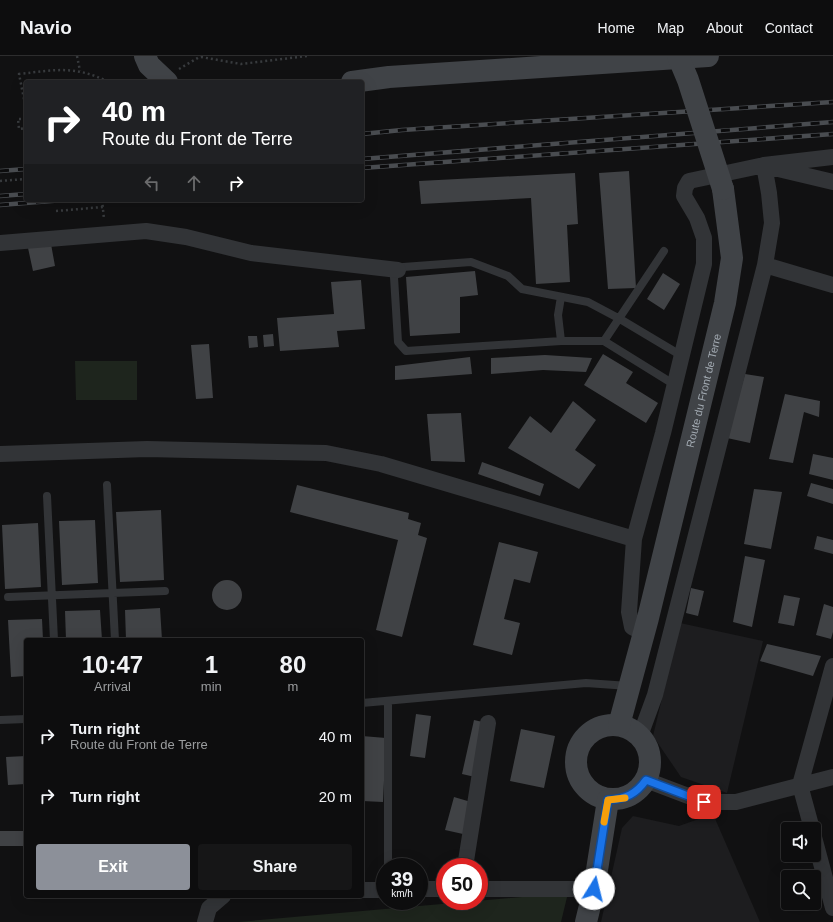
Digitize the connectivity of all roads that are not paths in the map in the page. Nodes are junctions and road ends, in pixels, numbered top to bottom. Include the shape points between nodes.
1 (146, 56) edge
2 (678, 56) edge
3 (708, 56) edge
4 (171, 76) edge
5 (364, 80) edge
6 (833, 157) edge
7 (764, 165) junction
8 (833, 182) edge
9 (0, 243) edge
10 (664, 251) dead end
11 (765, 265) junction
12 (398, 270) junction
13 (833, 285) edge
14 (561, 297) junction
15 (620, 319) junction
16 (561, 341) junction
17 (604, 341) junction
18 (682, 356) junction
19 (675, 385) junction
20 (0, 454) edge
21 (106, 485) dead end
22 (47, 496) dead end
23 (634, 539) junction
24 (165, 591) dead end
25 (112, 592) junction
26 (51, 595) junction
27 (8, 597) dead end
28 (644, 633) junction
29 (54, 638) edge
30 (115, 638) edge
31 (833, 666) edge
32 (630, 686) junction
33 (655, 695) junction
34 (388, 702) junction
35 (364, 703) edge
36 (24, 719) edge
37 (0, 720) edge
38 (488, 722) dead end
39 (619, 725) junction
40 (640, 736) junction
41 (833, 777) edge
42 (646, 780) junction
43 (800, 785) junction
44 (608, 800) junction
45 (810, 822) edge
46 (388, 858) edge
47 (466, 858) edge
48 (821, 862) edge
49 (488, 889) edge
50 (594, 889) junction
51 (364, 890) edge
52 (376, 890) edge
53 (221, 898) edge
54 (833, 908) edge
55 (205, 922) edge
56 (586, 922) edge

1 - 4 main road via 149,65
2 - 28 main road, Route du Front de Terre, bridge via 723,189 732,258 725,303
3 - 5 main road
6 - 7 street
7 - 8 street
7 - 11 street via 772,223
7 - 18 street via 689,181 685,188 684,196 697,218 704,238 704,264
9 - 12 street via 146,231 186,236 251,253
10 - 15 lane
11 - 13 street
11 - 33 street
12 - 14 lane via 403,267 471,262 508,276 522,289
12 - 16 lane via 394,277 398,342 406,351
14 - 15 lane via 588,302
14 - 16 lane via 558,315
15 - 17 lane
15 - 18 lane
16 - 17 lane
17 - 19 lane
18 - 19 street
19 - 23 street
20 - 23 street via 147,449 326,453 381,464
21 - 25 lane
22 - 26 lane
23 - 28 street via 630,612 632,627
24 - 25 lane
25 - 26 lane
25 - 30 lane
26 - 27 lane
26 - 29 lane
28 - 32 main road, Route du Front de Terre
31 - 43 street
32 - 33 street
32 - 34 lane via 586,683
32 - 39 main road, Route du Front de Terre
33 - 40 street
34 - 35 lane
34 - 46 lane
36 - 37 lane
38 - 47 street
39 - 40 main road
39 - 44 main road via 609,725 590,732 583,739 576,757 578,776 583,785 594,795
40 - 42 main road via 650,757 650,769
41 - 43 street
42 - 43 street via 704,802 736,802
42 - 44 main road via 640,789 630,796 620,800
43 - 45 street
44 - 50 main road
48 - 54 street
49 - 50 street
50 - 56 main road
51 - 52 street
53 - 55 street via 209,908

